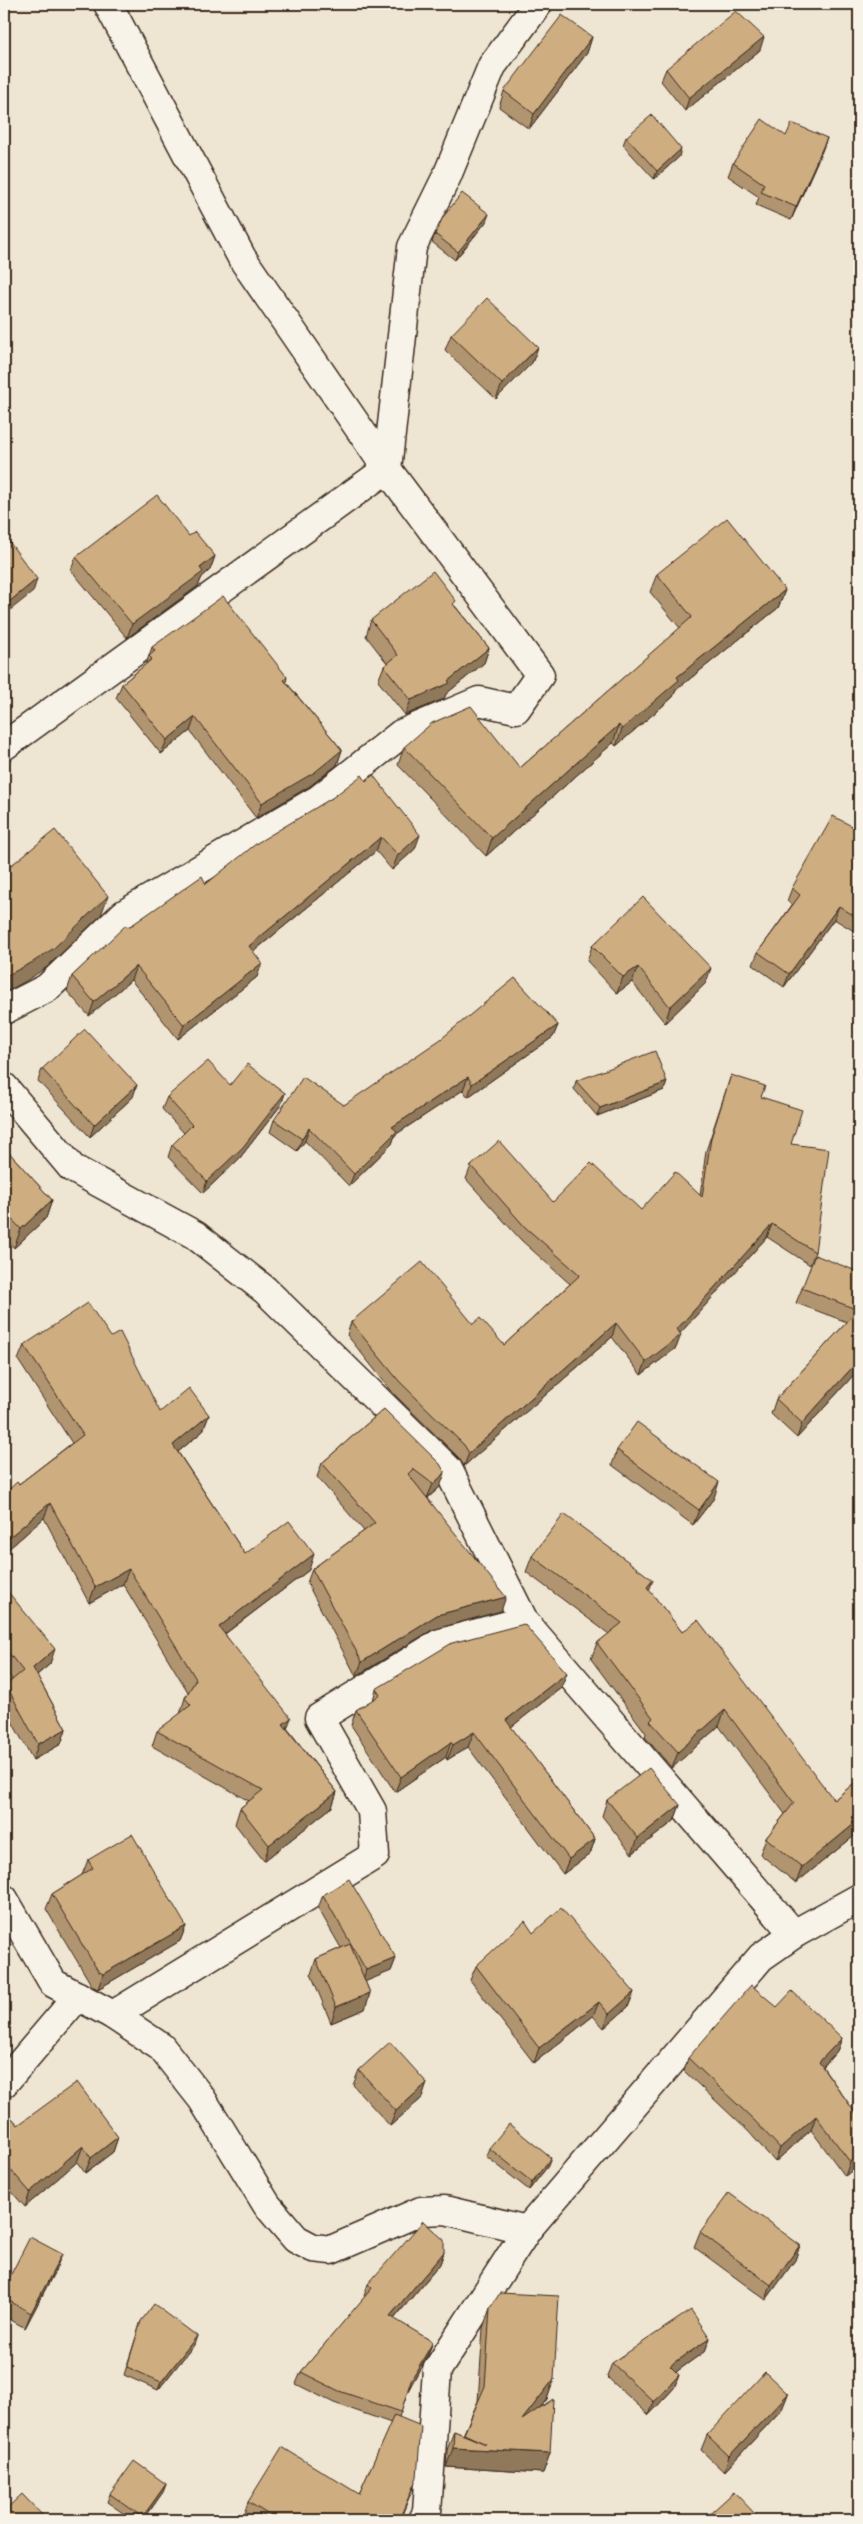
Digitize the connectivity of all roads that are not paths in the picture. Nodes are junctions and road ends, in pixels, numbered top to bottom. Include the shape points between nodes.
1 (108, 4) edge
2 (538, 4) edge
3 (387, 469) junction
4 (4, 746) edge
5 (4, 1010) edge
6 (4, 1087) edge
7 (524, 1621) junction
8 (859, 1898) edge
9 (4, 1899) edge
10 (794, 1934) junction
11 (78, 1996) junction
12 (114, 2015) junction
13 (4, 2083) edge
14 (526, 2230) junction
15 (423, 2520) edge

1 - 3 street via 242,258
2 - 3 street via 492,66 447,176 412,247
3 - 4 street
3 - 5 street via 540,675 516,709 480,701 401,734 319,799 124,914 47,988
6 - 7 street via 72,1168 195,1235 266,1290 448,1469
7 - 10 street
7 - 12 street via 440,1643 319,1718 372,1811 375,1855
8 - 10 street
9 - 11 street via 53,1983
10 - 14 street via 761,1957 739,1980
11 - 12 street
11 - 13 street
12 - 14 street via 161,2046 202,2099 267,2205 296,2239 313,2248 331,2250 421,2211 445,2210
14 - 15 street via 437,2370 427,2512

